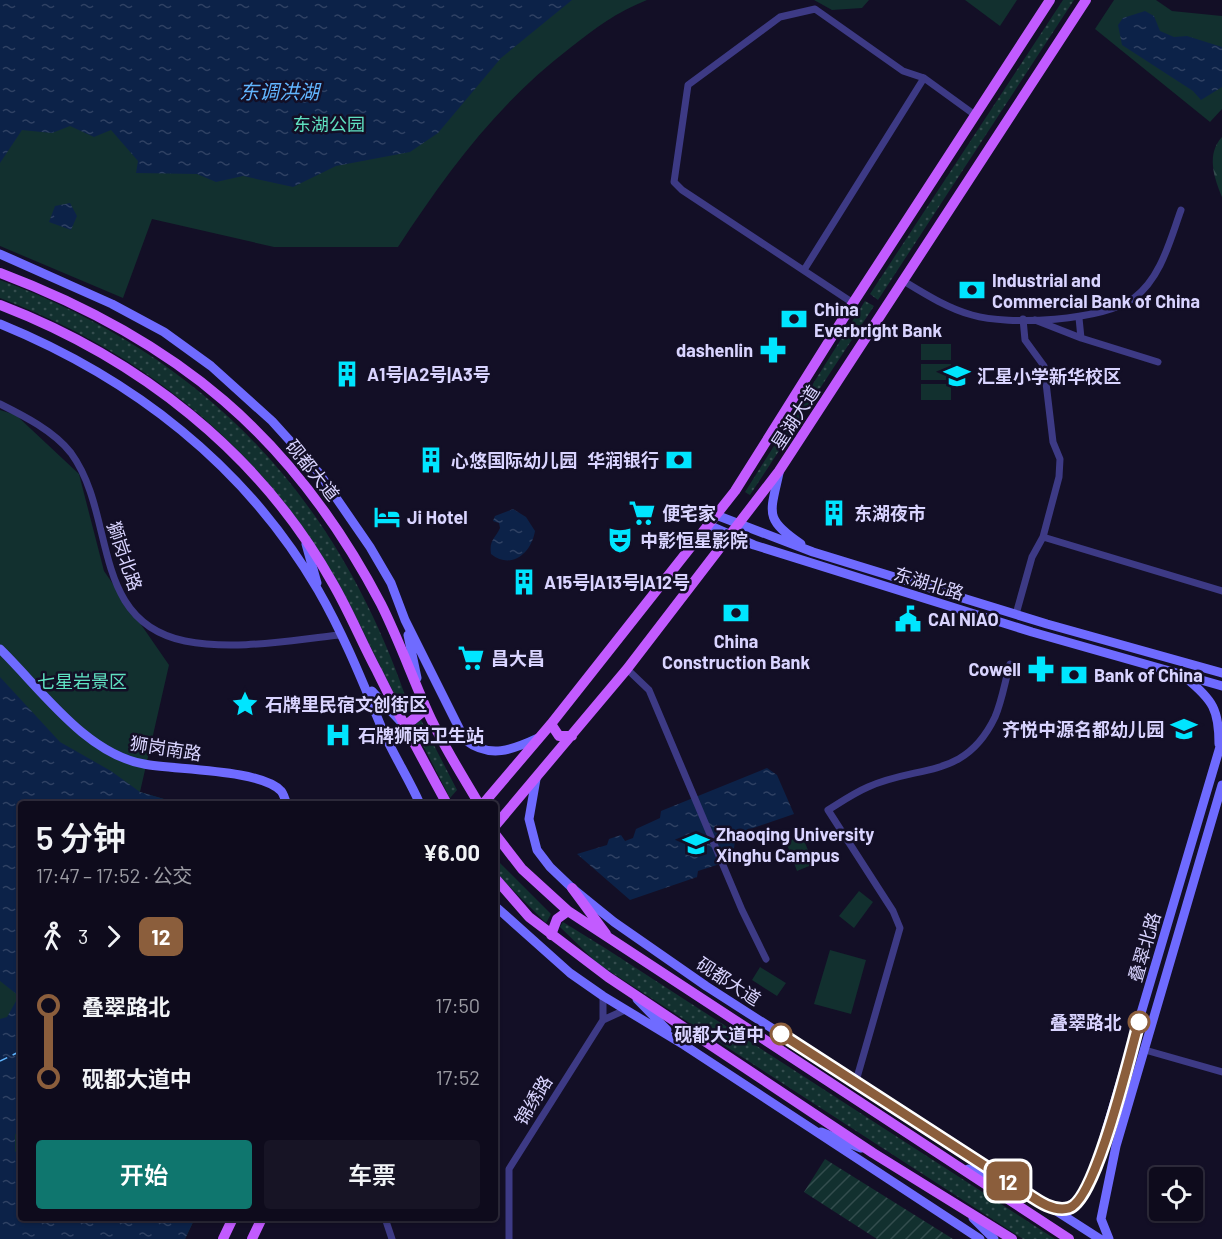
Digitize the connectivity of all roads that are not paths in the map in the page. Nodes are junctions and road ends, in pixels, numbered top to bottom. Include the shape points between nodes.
1 (1050, 0) edge
2 (1086, 0) edge
3 (924, 78) junction
4 (975, 115) junction
5 (1182, 210) dead end
6 (0, 254) edge
7 (804, 270) junction
8 (0, 273) edge
9 (902, 280) junction
10 (853, 303) junction
11 (0, 305) edge
12 (1079, 318) junction
13 (1026, 319) junction
14 (0, 324) edge
15 (1081, 338) junction
16 (1158, 362) dead end
17 (0, 404) edge
18 (780, 471) junction
19 (716, 515) junction
20 (708, 525) junction
21 (739, 525) junction
22 (731, 537) junction
23 (1043, 537) junction
24 (305, 539) junction
25 (813, 552) junction
26 (810, 563) junction
27 (318, 590) junction
28 (1222, 591) edge
29 (1016, 614) junction
30 (405, 620) junction
31 (340, 635) junction
32 (0, 649) edge
33 (1010, 664) dead end
34 (627, 669) junction
35 (1217, 672) edge
36 (362, 676) junction
37 (1184, 676) junction
38 (1209, 683) junction
39 (1222, 686) edge
40 (419, 689) junction
41 (426, 709) junction
42 (551, 724) junction
43 (405, 726) junction
44 (572, 736) junction
45 (538, 738) junction
46 (1221, 747) edge
47 (536, 779) junction
48 (1222, 785) edge
49 (286, 801) edge
50 (418, 801) edge
51 (445, 801) edge
52 (479, 801) edge
53 (484, 801) edge
54 (498, 823) edge
55 (498, 838) edge
56 (498, 881) edge
57 (572, 888) junction
58 (498, 909) edge
59 (568, 911) junction
60 (551, 935) junction
61 (611, 942) junction
62 (766, 958) dead end
63 (650, 968) junction
64 (706, 986) junction
65 (629, 991) junction
66 (603, 996) junction
67 (625, 1011) junction
68 (603, 1020) junction
69 (684, 1046) junction
70 (1145, 1050) junction
71 (1222, 1072) edge
72 (856, 1081) junction
73 (799, 1123) junction
74 (873, 1153) junction
75 (954, 1164) junction
76 (1093, 1175) junction
77 (1106, 1184) junction
78 (1019, 1188) junction
79 (960, 1206) junction
80 (1051, 1208) junction
81 (232, 1221) edge
82 (261, 1221) edge
83 (386, 1221) edge
84 (223, 1239) edge
85 (252, 1239) edge
86 (392, 1239) edge
87 (509, 1239) edge
88 (980, 1239) edge
89 (993, 1239) edge
90 (1012, 1239) edge
91 (1069, 1239) edge
92 (1100, 1239) edge
93 (1109, 1239) edge

1 - 4 main road, 星湖大道
2 - 9 main road, 星湖大道
3 - 4 street
3 - 7 street
3 - 7 street via 903,71 815,9 780,17 688,85 675,182 681,190
4 - 10 main road, 星湖大道
5 - 12 street via 1154,277 1134,297 1113,309
6 - 30 street via 140,318 186,347 247,398 296,447 338,498 391,583
7 - 10 street
8 - 40 main road, 砚都大道 via 76,305 162,353 213,390 261,434 305,482 340,534 381,604
9 - 13 street via 968,314
9 - 18 main road, 星湖大道
10 - 19 main road, 星湖大道
11 - 24 main road via 96,350 181,405 254,474
12 - 13 street
12 - 15 street
13 - 15 street
13 - 23 street via 1025,340 1044,366 1053,442 1060,459
14 - 27 street via 84,362 174,422 232,477 288,545
15 - 16 street
17 - 31 street, 獅岗北路 via 43,429 72,454 117,585 127,607 150,628 187,641 215,644
18 - 21 main road, 星湖大道
18 - 25 street via 773,520 783,532
19 - 20 main road, 星湖大道
19 - 21 street, 东湖北路
20 - 22 street, 东湖北路
20 - 42 main road, 星湖大道
21 - 22 main road, 星湖大道
21 - 25 street, 东湖北路
22 - 26 street, 东湖北路
22 - 34 main road, 星湖大道
23 - 28 street
23 - 29 street via 1032,557
24 - 27 street
24 - 43 main road via 331,580
25 - 26 street
25 - 29 street, 东湖北路
26 - 37 street, 东湖北路
27 - 31 street
29 - 35 street, 东湖北路
30 - 40 street
30 - 45 street via 465,740 495,753 516,749
31 - 36 street
32 - 49 street, 狮岗南路 via 84,735 103,749 142,764 263,781 281,791
33 - 72 street via 995,717 966,754 930,771 868,787 828,810 900,928
34 - 44 main road, 星湖大道
34 - 62 street via 649,690
35 - 38 street
36 - 43 street via 380,703
36 - 50 street via 384,732
37 - 38 street, 东湖北路
37 - 46 street, 叠翠北路 via 1213,705
38 - 39 street, 东湖北路
40 - 41 main road, 砚都大道
41 - 43 main road
41 - 52 main road, 砚都大道
42 - 44 main road via 560,736
42 - 45 main road, 星湖大道
43 - 51 main road
44 - 47 main road, 星湖大道
45 - 53 main road, 星湖大道
46 - 76 street, 叠翠北路
47 - 54 main road, 星湖大道
47 - 57 street, 砚都大道 via 530,819 533,839 550,867
48 - 70 street, 叠翠北路
55 - 59 main road, 砚都大道 via 522,869
56 - 60 main road
57 - 61 main road
57 - 64 street, 砚都大道
58 - 66 street via 570,973
59 - 60 main road via 557,919
59 - 61 main road, 砚都大道
60 - 65 main road
61 - 63 main road, 砚都大道
63 - 64 street
63 - 75 main road, 砚都大道
64 - 72 street, 砚都大道
65 - 69 street
65 - 74 main road
66 - 67 street
66 - 68 street
67 - 68 street
67 - 69 street
68 - 87 street, 锦绣路 via 509,1169
69 - 73 street
70 - 71 street
70 - 77 street, 叠翠北路
72 - 78 street, 砚都大道
73 - 74 street
73 - 88 street
74 - 79 main road
75 - 78 street
75 - 91 main road, 砚都大道
76 - 77 street via 1096,1184
76 - 80 street, 叠翠北路 via 1077,1204
77 - 93 street, 叠翠北路 via 1101,1219
78 - 80 street, 砚都大道
79 - 89 street
79 - 90 main road
80 - 92 street, 砚都大道
81 - 84 main road
82 - 85 main road
83 - 86 street

